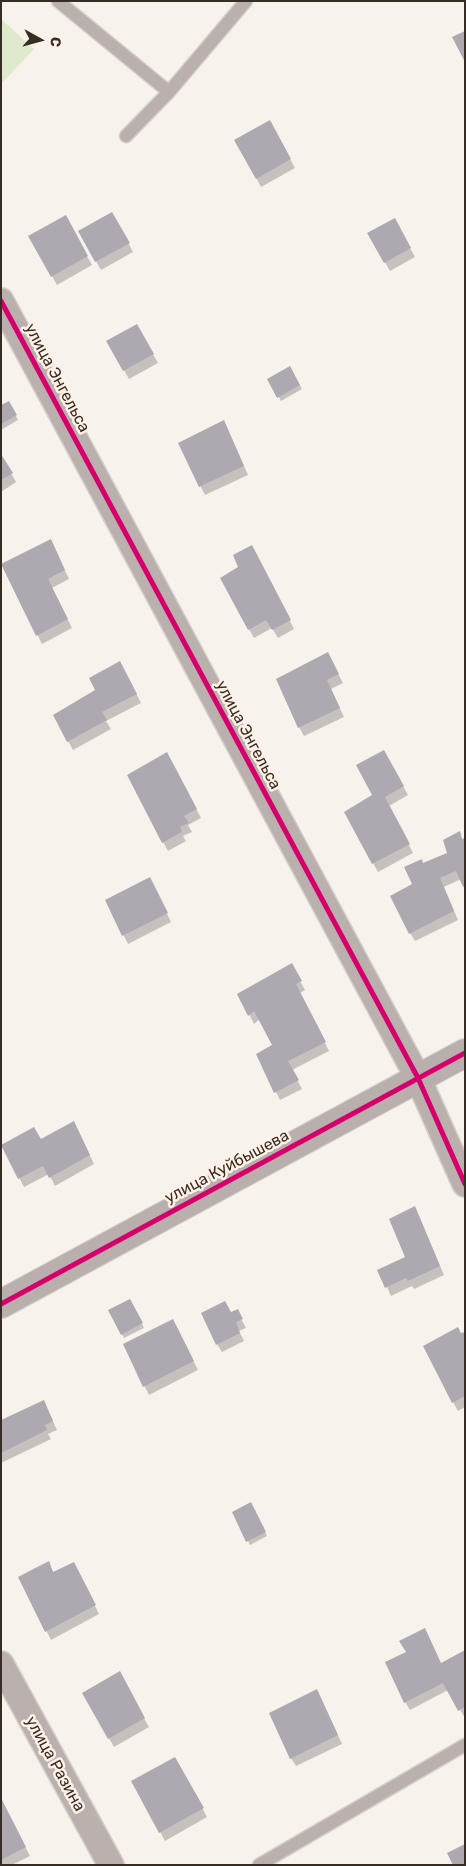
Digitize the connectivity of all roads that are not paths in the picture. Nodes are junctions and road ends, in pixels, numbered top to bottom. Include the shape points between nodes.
1 (58, 1) edge
2 (246, 1) edge
3 (169, 92) junction
4 (126, 136) dead end
5 (1, 301) edge
6 (465, 1053) edge
7 (418, 1078) junction
8 (465, 1184) edge
9 (1, 1304) edge
10 (1, 1664) edge
11 (465, 1745) edge
12 (111, 1865) edge
13 (259, 1865) edge

1 - 3 lane
2 - 3 lane
3 - 4 lane
5 - 7 street, улица Энгельса
6 - 7 street, улица Куйбышева
7 - 8 street, улица Энгельса
7 - 9 street, улица Куйбышева
10 - 12 street, улица Разина
11 - 13 lane

